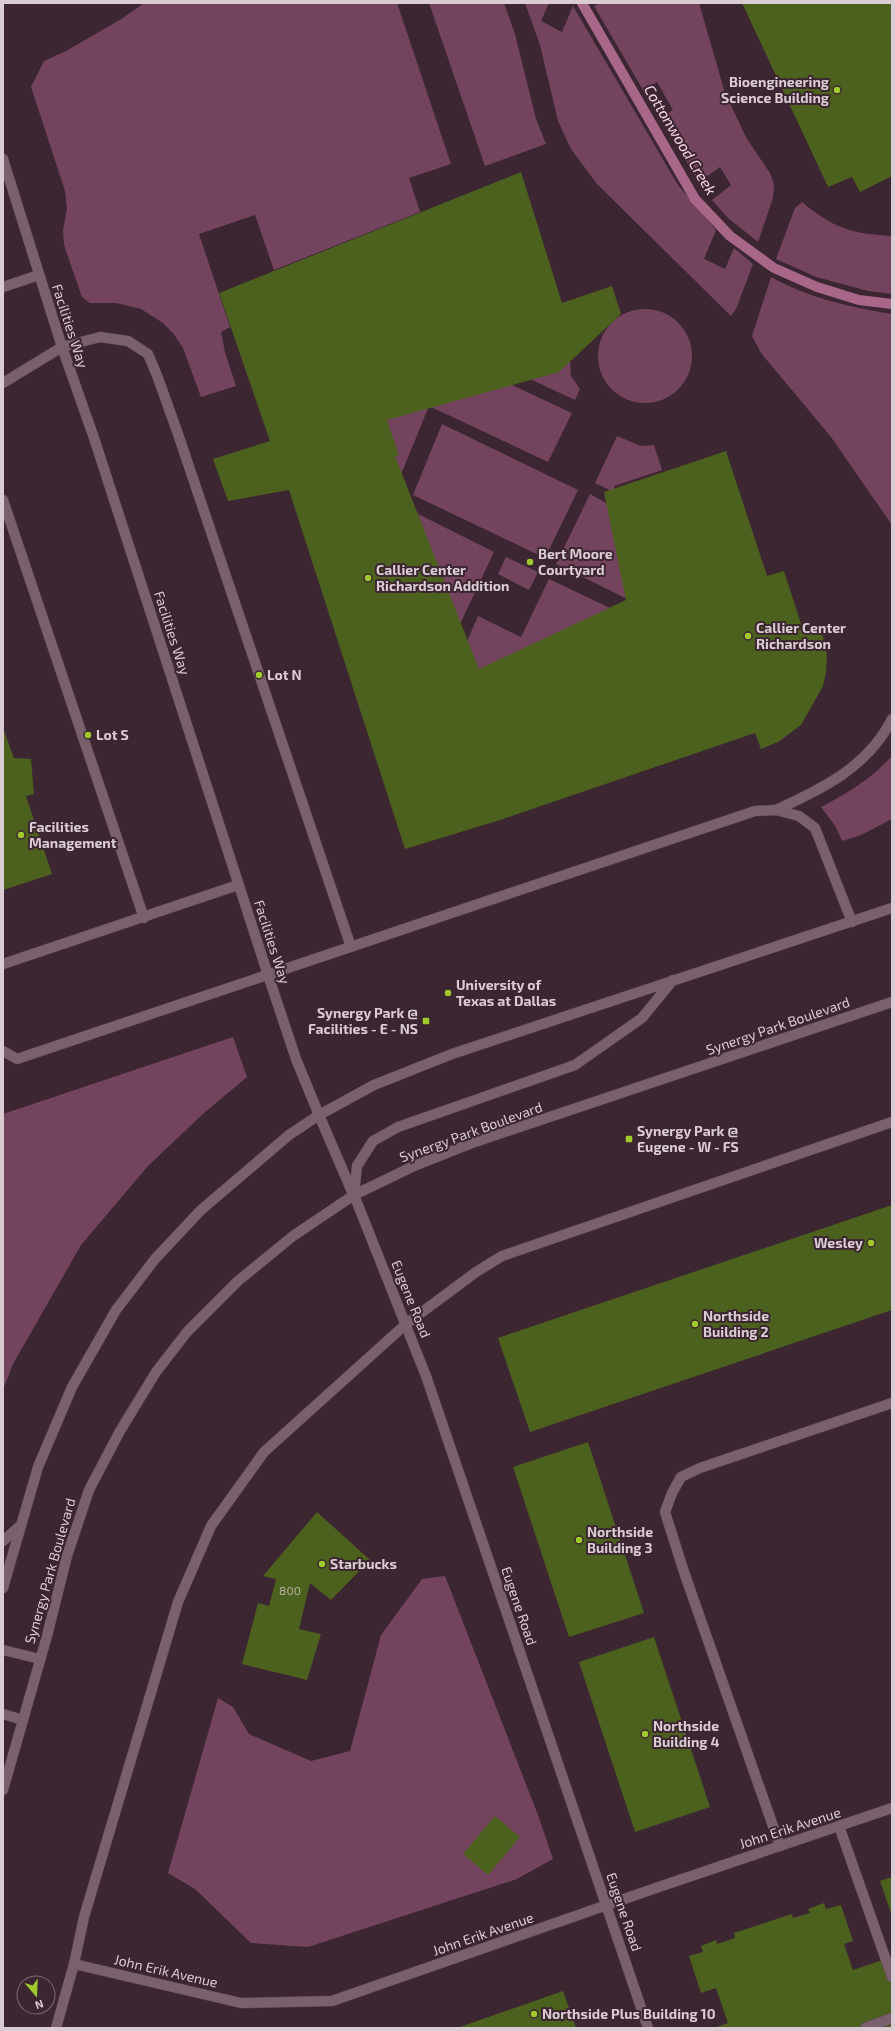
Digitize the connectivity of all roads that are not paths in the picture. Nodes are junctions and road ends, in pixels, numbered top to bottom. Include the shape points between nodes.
1 (3, 159) edge
2 (39, 275) junction
3 (3, 287) edge
4 (62, 347) junction
5 (3, 383) edge
6 (3, 500) edge
7 (892, 720) edge
8 (776, 810) junction
9 (238, 885) junction
10 (892, 908) edge
11 (144, 918) junction
12 (852, 922) junction
13 (351, 947) junction
14 (3, 964) edge
15 (268, 975) junction
16 (673, 980) junction
17 (892, 1002) edge
18 (3, 1051) edge
19 (319, 1115) junction
20 (892, 1122) edge
21 (354, 1195) junction
22 (406, 1324) junction
23 (892, 1403) edge
24 (21, 1525) junction
25 (3, 1541) edge
26 (3, 1588) edge
27 (3, 1650) edge
28 (40, 1659) junction
29 (3, 1714) edge
30 (23, 1720) junction
31 (3, 1790) edge
32 (892, 1808) edge
33 (839, 1826) junction
34 (780, 1846) junction
35 (607, 1905) junction
36 (74, 1964) junction
37 (892, 1977) edge
38 (892, 2018) edge
39 (56, 2028) edge
40 (648, 2028) edge
41 (865, 2028) edge

1 - 2 street, Facilities Way
2 - 3 street
2 - 4 street, Facilities Way
4 - 5 street
4 - 9 street, Facilities Way via 94,438
4 - 13 street via 100,337 128,341 148,354 178,434
6 - 11 street
7 - 8 street via 884,736 862,761 836,780
8 - 12 street via 798,816 815,828
8 - 13 street via 756,811
9 - 11 street
9 - 15 street, Facilities Way
10 - 12 street
11 - 14 street
12 - 16 street
13 - 15 street
15 - 18 street via 17,1059
15 - 19 street, Facilities Way via 296,1059
16 - 19 street via 452,1054 374,1085
16 - 21 street via 642,1018 576,1065 398,1127 373,1141 357,1166
17 - 21 street, Synergy Park Boulevard via 472,1143 414,1166
19 - 21 street, Facilities Way
19 - 24 street via 289,1135 201,1210 156,1259 116,1310 72,1387 38,1467
20 - 22 street via 502,1256
21 - 22 street, Eugene Road
21 - 28 street, Synergy Park Boulevard via 293,1236 238,1281 187,1332 156,1372 120,1431 89,1490 67,1556
22 - 35 street, Eugene Road
22 - 36 street via 264,1452 211,1526 178,1602 84,1917
23 - 34 street via 700,1468 681,1477 665,1512
24 - 25 street
24 - 26 street
27 - 28 street
28 - 30 street, Synergy Park Boulevard
29 - 30 street
30 - 31 street, Synergy Park Boulevard
32 - 33 street, John Erik Avenue
33 - 34 street, John Erik Avenue
33 - 37 street
34 - 35 street, John Erik Avenue
35 - 36 street, John Erik Avenue via 332,2001 241,2003
35 - 40 street, Eugene Road
36 - 39 street
38 - 41 street

